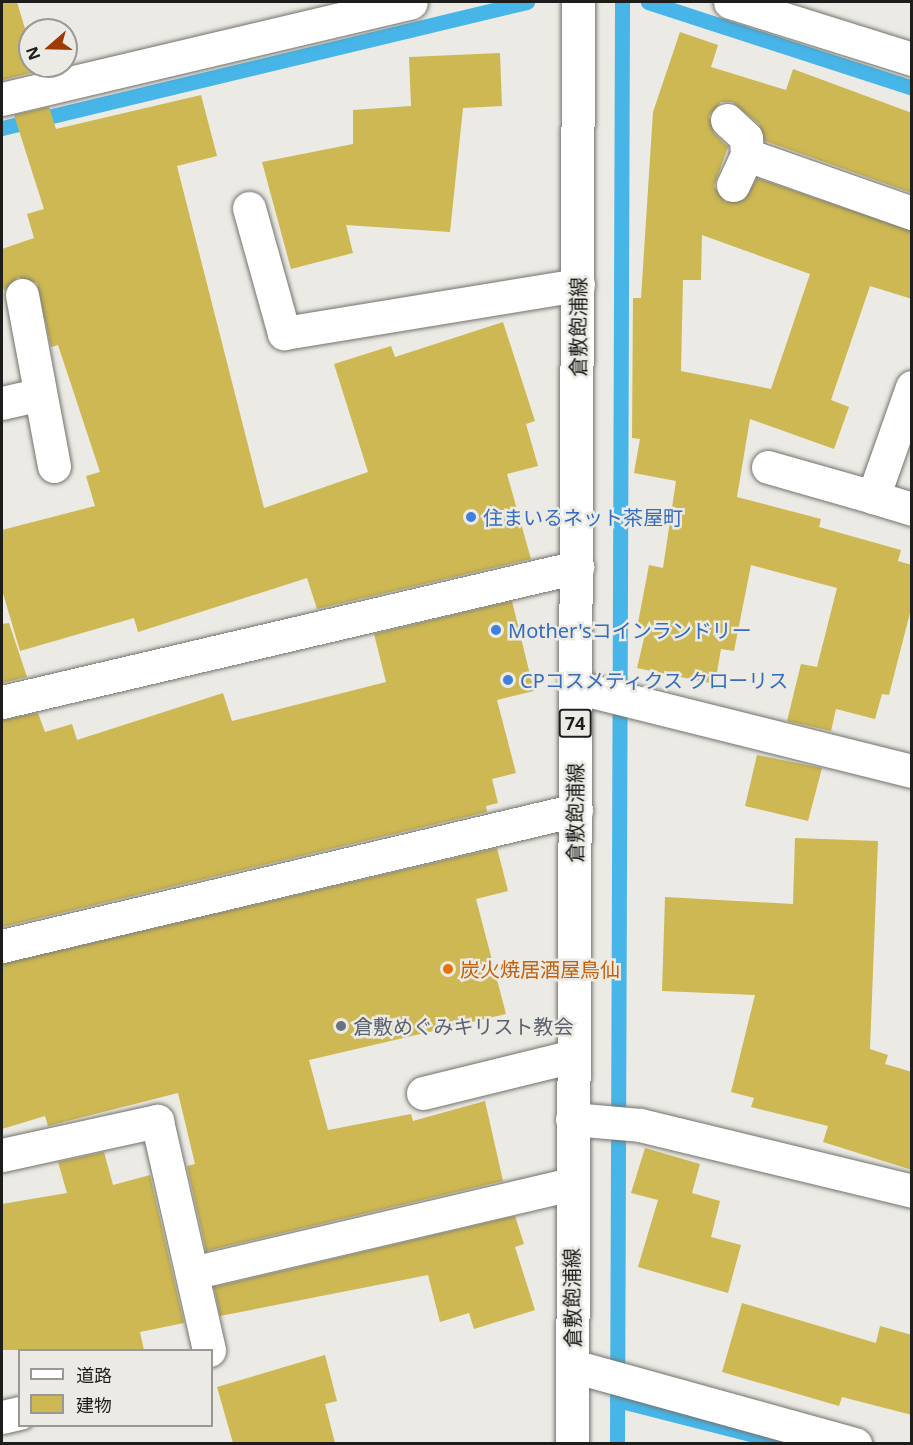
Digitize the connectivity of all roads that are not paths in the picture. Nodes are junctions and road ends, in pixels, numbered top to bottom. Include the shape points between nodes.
1 (411, 2) edge
2 (578, 2) edge
3 (730, 2) edge
4 (912, 59) edge
5 (2, 99) edge
6 (727, 120) dead end
7 (747, 155) junction
8 (733, 185) dead end
9 (249, 208) dead end
10 (912, 213) edge
11 (578, 285) junction
12 (21, 295) dead end
13 (912, 387) edge
14 (40, 394) junction
15 (2, 403) edge
16 (54, 466) dead end
17 (768, 467) dead end
18 (873, 497) junction
19 (912, 509) edge
20 (577, 567) junction
21 (605, 694) junction
22 (2, 702) edge
23 (912, 771) edge
24 (576, 810) junction
25 (2, 946) edge
26 (574, 1056) junction
27 (423, 1093) dead end
28 (572, 1119) junction
29 (2, 1155) edge
30 (571, 1184) junction
31 (912, 1191) edge
32 (192, 1273) junction
33 (209, 1349) edge
34 (573, 1366) junction
35 (18, 1413) edge
36 (2, 1417) edge
37 (572, 1443) edge
38 (855, 1443) edge

1 - 5 street
2 - 11 street, 倉敷飽浦線 / 74
3 - 4 street
6 - 7 street via 747,138
7 - 8 street
7 - 10 street
9 - 11 street via 284,333
11 - 20 street, 倉敷飽浦線 / 74
12 - 14 street
13 - 18 street
14 - 15 street
14 - 16 street
17 - 18 street
18 - 19 street
20 - 21 street, 倉敷飽浦線 / 74
20 - 22 street
21 - 23 street
21 - 24 street, 倉敷飽浦線 / 74
24 - 25 street
24 - 26 street, 倉敷飽浦線 / 74
26 - 27 street
26 - 28 street, 倉敷飽浦線 / 74
28 - 30 street, 倉敷飽浦線 / 74
28 - 31 street via 618,1123
29 - 32 street via 157,1121
30 - 32 street
30 - 34 street, 倉敷飽浦線 / 74
32 - 33 street
34 - 37 street, 倉敷飽浦線 / 74
34 - 38 street
35 - 36 street

